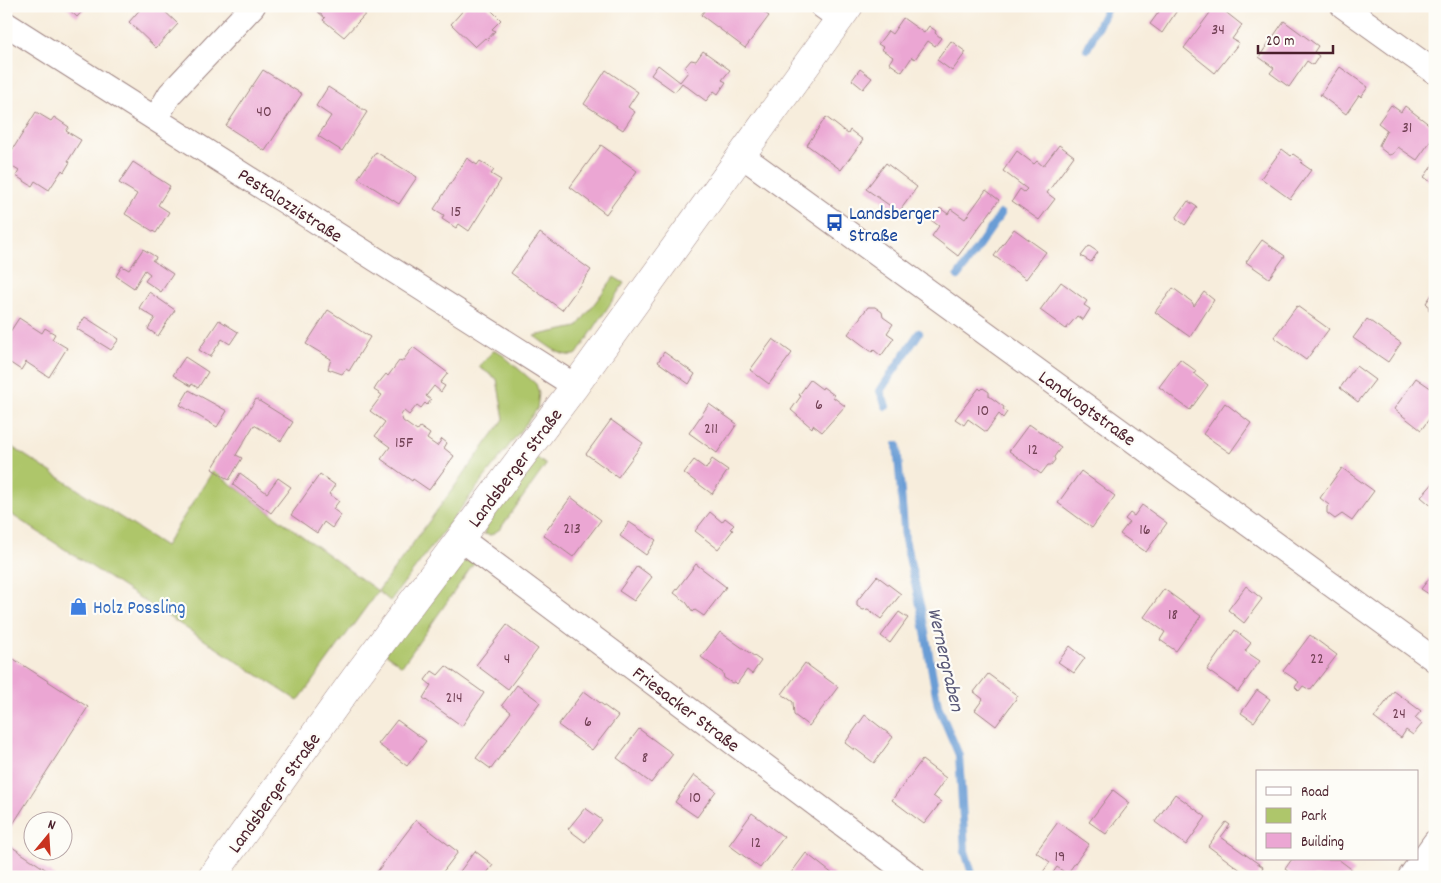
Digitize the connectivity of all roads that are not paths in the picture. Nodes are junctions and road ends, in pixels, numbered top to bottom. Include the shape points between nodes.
1 (253, 6) edge
2 (1343, 6) edge
3 (837, 10) edge
4 (6, 24) edge
5 (1435, 72) edge
6 (156, 118) junction
7 (741, 155) junction
8 (574, 386) junction
9 (461, 539) junction
10 (1435, 660) edge
11 (1435, 842) edge
12 (212, 877) edge
13 (912, 877) edge
14 (1410, 877) edge

1 - 6 street via 170,94
2 - 5 street
3 - 7 street, Landsberger Straße
4 - 6 street, Pestalozzistraße
6 - 8 street, Pestalozzistraße
7 - 8 street, Landsberger Straße
7 - 10 street, Landvogtstraße
8 - 9 street, Landsberger Straße
9 - 12 street, Landsberger Straße
9 - 13 street, Friesacker Straße
11 - 14 street

